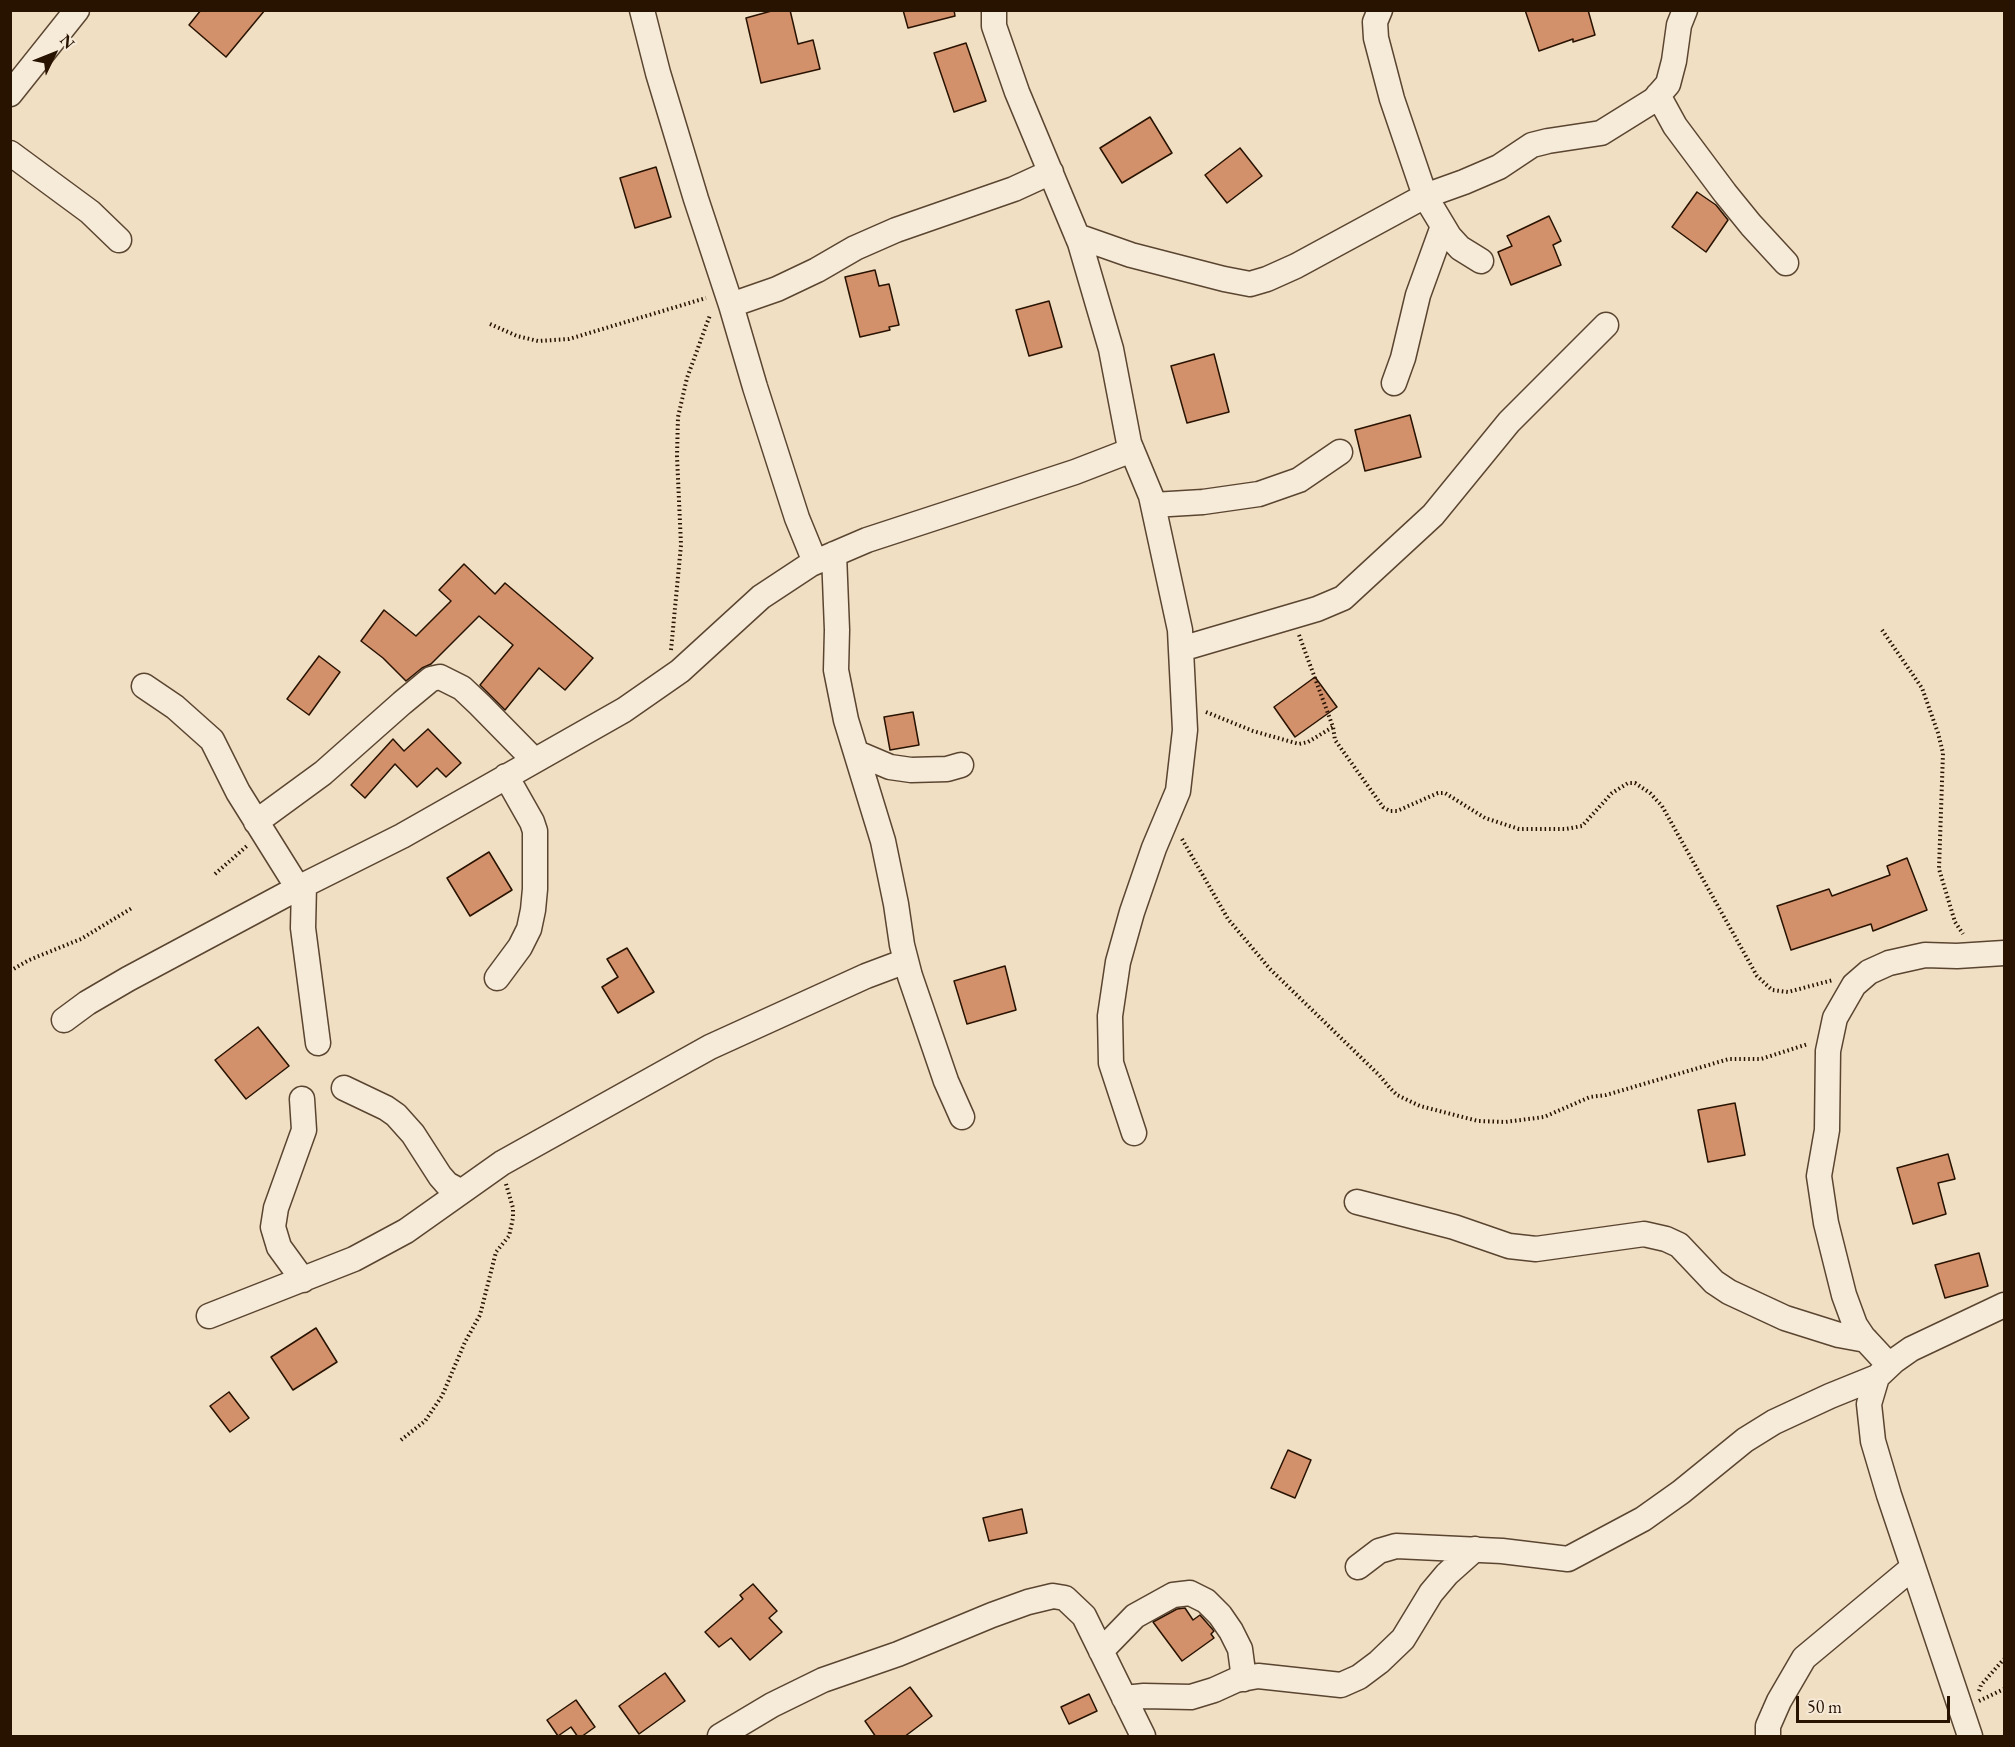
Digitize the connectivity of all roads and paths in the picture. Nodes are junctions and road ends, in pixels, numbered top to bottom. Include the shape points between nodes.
1 (76, 10) edge
2 (642, 10) edge
3 (994, 10) edge
4 (1380, 10) edge
5 (1685, 10) edge
6 (10, 94) edge
7 (1658, 95) junction
8 (10, 153) edge
9 (1051, 172) junction
10 (1425, 196) junction
11 (1443, 226) junction
12 (1077, 236) junction
13 (119, 240) dead end
14 (1481, 261) dead end
15 (1786, 263) dead end
16 (724, 293) junction
17 (490, 324) dead end
18 (1606, 325) dead end
19 (1394, 383) dead end
20 (1132, 450) junction
21 (1340, 452) dead end
22 (1153, 505) junction
23 (824, 558) junction
24 (1292, 616) junction
25 (1882, 630) dead end
26 (1181, 649) junction
27 (668, 680) junction
28 (144, 687) dead end
29 (1183, 703) junction
30 (1333, 727) junction
31 (857, 753) junction
32 (534, 760) junction
33 (961, 765) dead end
34 (506, 776) junction
35 (1168, 815) junction
36 (259, 827) junction
37 (215, 874) dead end
38 (301, 886) junction
39 (132, 908) dead end
40 (2004, 953) edge
41 (1977, 955) junction
42 (906, 961) junction
43 (10, 971) edge
44 (497, 978) dead end
45 (1834, 980) dead end
46 (64, 1020) dead end
47 (1832, 1033) junction
48 (318, 1043) dead end
49 (344, 1088) dead end
50 (302, 1099) dead end
51 (962, 1117) dead end
52 (1134, 1133) dead end
53 (502, 1163) junction
54 (460, 1191) junction
55 (1357, 1202) dead end
56 (303, 1280) junction
57 (2004, 1305) edge
58 (209, 1316) dead end
59 (1866, 1340) junction
60 (1883, 1371) junction
61 (401, 1440) dead end
62 (1475, 1549) junction
63 (1358, 1567) dead end
64 (1912, 1568) junction
65 (1101, 1650) junction
66 (2004, 1659) edge
67 (1244, 1679) junction
68 (2004, 1689) edge
69 (1124, 1698) junction
70 (720, 1737) edge
71 (1143, 1737) edge
72 (1768, 1737) edge
73 (1970, 1737) edge

1 - 6 street
2 - 16 street
3 - 9 street via 994,26 1017,92
4 - 10 street via 1375,22 1376,38
5 - 7 street via 1678,25 1668,84
7 - 10 street via 1601,133 1532,145 1498,166
7 - 15 street via 1675,126 1725,193
8 - 13 street via 90,212
9 - 12 street
9 - 16 street via 1004,193 896,230 777,289
10 - 11 street
10 - 12 street via 1296,266 1250,284 1131,255
11 - 14 street via 1460,248
11 - 19 street via 1418,295
12 - 20 street via 1112,350
16 - 17 path via 569,339 538,340
16 - 23 street via 798,518
16 - 27 path via 687,378 678,417 681,545
18 - 24 street via 1509,422 1433,515 1342,598
20 - 22 street
20 - 23 street
21 - 22 street via 1299,480 1259,494
22 - 26 street
23 - 27 street via 761,597
23 - 31 street via 837,630 836,670
24 - 26 street
24 - 30 path
25 - 41 path via 1922,688 1938,733 1942,753 1939,869 1955,922
26 - 29 street
27 - 32 street via 624,710
28 - 36 street via 175,707 212,740
29 - 30 path via 1253,731 1299,744
29 - 35 street via 1185,730 1178,790
30 - 45 path via 1339,747 1390,811 1445,793 1485,818 1519,829 1566,829 1582,826 1612,793 1635,783 1662,806 1757,976 1772,990 1788,992
31 - 33 street via 890,767 911,770
31 - 42 street via 883,841
32 - 34 street
32 - 36 street via 462,688 440,677 431,679
34 - 38 street via 402,836
34 - 44 street via 535,831 535,889 529,929
35 - 47 path via 1228,919 1270,969 1397,1095 1420,1106 1478,1121 1544,1118 1590,1097 1729,1059 1761,1059
35 - 52 street via 1132,912 1118,962 1110,1016 1111,1063
36 - 37 path
36 - 38 street
38 - 46 street via 128,979
38 - 48 street
39 - 43 path via 81,939
40 - 41 street
41 - 47 street via 1925,955 1869,972 1854,985 1835,1018
42 - 51 street
42 - 53 street via 710,1047
47 - 59 street via 1828,1051 1827,1130 1818,1176 1844,1295 1855,1325
49 - 54 street via 396,1115 440,1176
50 - 56 street via 304,1130 273,1227 279,1247
53 - 54 street
53 - 61 path via 513,1208 509,1236 496,1252 480,1315 442,1396 425,1421
54 - 56 street via 406,1231
55 - 59 street via 1509,1246 1536,1249 1644,1234 1666,1239 1679,1245 1729,1293 1785,1318
56 - 58 street
57 - 60 street via 1911,1349
59 - 60 street
60 - 62 street via 1773,1422 1643,1519 1568,1559
60 - 64 street via 1869,1404 1873,1441
62 - 63 street via 1396,1546 1379,1551
62 - 67 street via 1431,1593 1403,1639 1359,1677 1341,1685 1258,1676
64 - 72 street via 1804,1658 1768,1726
64 - 73 street
65 - 67 street via 1135,1616 1173,1595 1190,1593 1206,1601 1231,1631 1240,1649
65 - 69 street
65 - 70 street via 1084,1616 1065,1599 1053,1596 992,1615 823,1680
66 - 68 path via 1981,1685 1973,1704
67 - 69 street via 1191,1697
69 - 71 street

